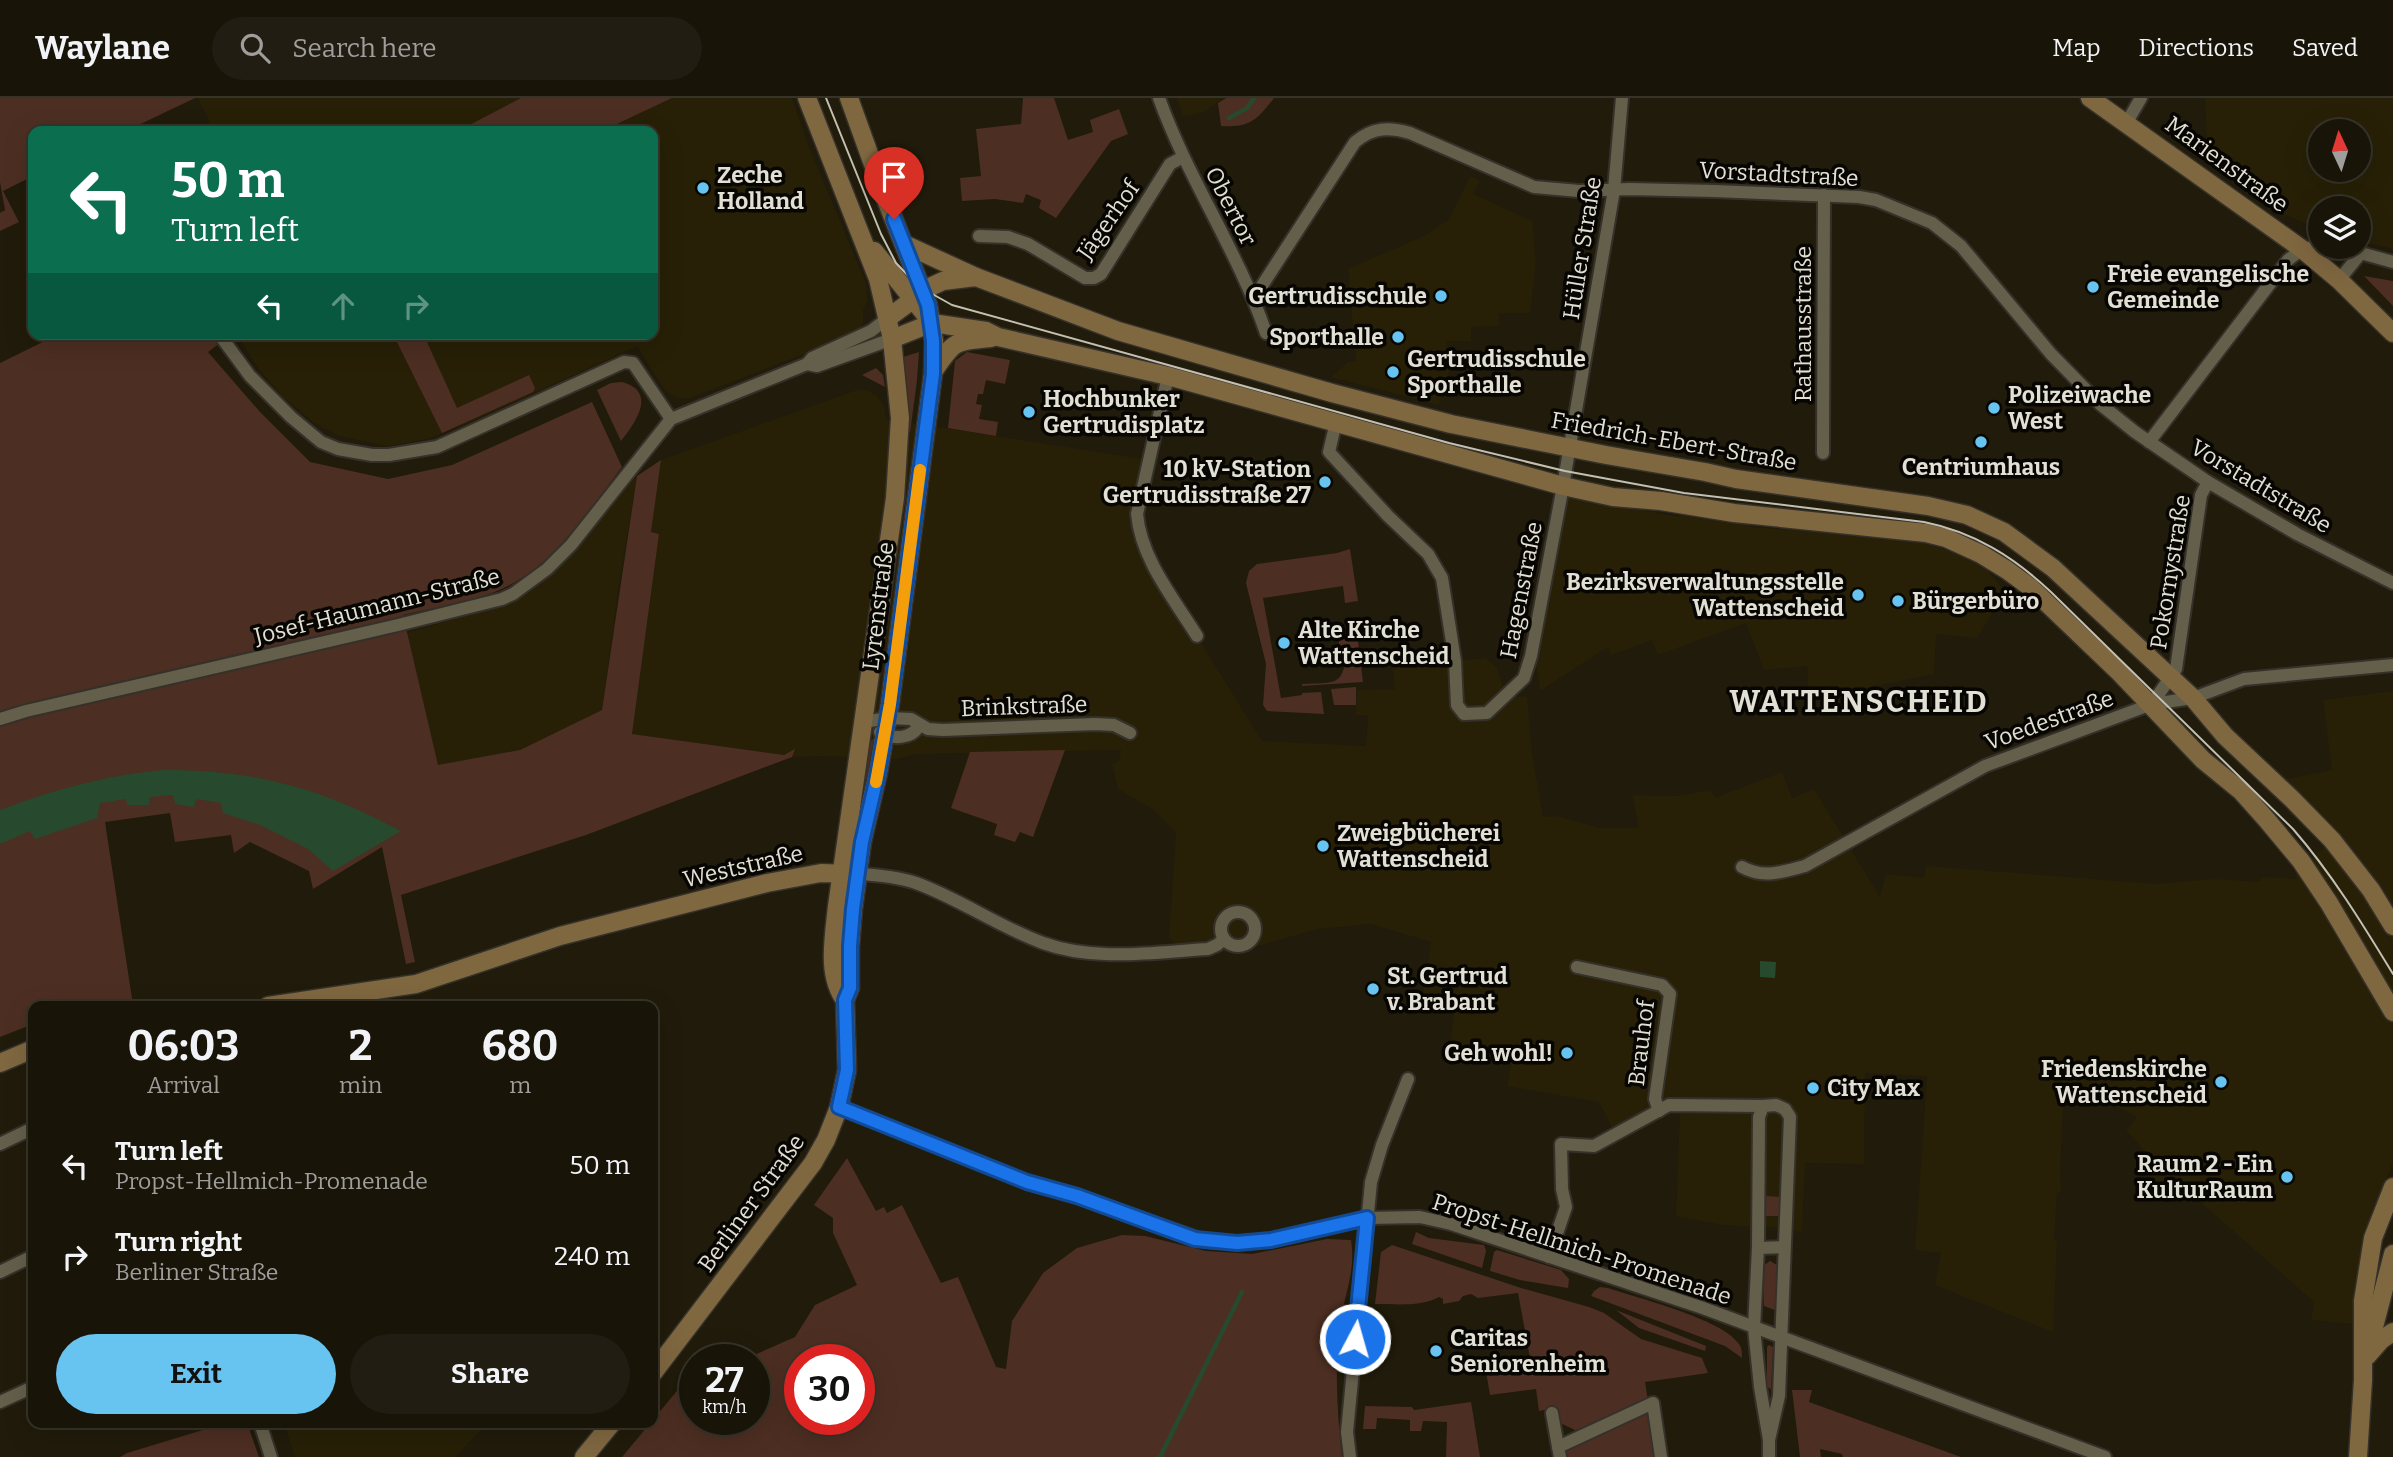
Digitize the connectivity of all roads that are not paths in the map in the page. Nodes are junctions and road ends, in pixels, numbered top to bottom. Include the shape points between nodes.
1 (807, 98) edge
2 (849, 98) edge
3 (1159, 98) edge
4 (1622, 98) edge
5 (2090, 98) edge
6 (2141, 98) edge
7 (2127, 122) junction
8 (1183, 157) junction
9 (1614, 190) junction
10 (1824, 195) junction
11 (861, 234) junction
12 (979, 236) dead end
13 (905, 244) junction
14 (2308, 248) edge
15 (2302, 249) junction
16 (2371, 256) edge
17 (2356, 259) edge
18 (2393, 262) edge
19 (976, 277) junction
20 (2339, 280) junction
21 (918, 295) junction
22 (1254, 298) junction
23 (888, 318) junction
24 (932, 323) junction
25 (912, 331) junction
26 (1266, 333) dead end
27 (2393, 333) edge
28 (998, 337) junction
29 (223, 340) edge
30 (892, 340) junction
31 (933, 341) junction
32 (807, 364) junction
33 (933, 374) junction
34 (1168, 376) junction
35 (671, 419) junction
36 (1336, 422) junction
37 (2149, 442) junction
38 (1569, 448) junction
39 (1823, 453) dead end
40 (2208, 482) junction
41 (1563, 486) junction
42 (2393, 583) edge
43 (1197, 636) dead end
44 (2393, 665) edge
45 (2171, 677) junction
46 (2193, 698) junction
47 (2152, 704) junction
48 (0, 719) edge
49 (864, 722) junction
50 (886, 727) junction
51 (1130, 733) dead end
52 (1742, 867) dead end
53 (849, 873) junction
54 (2393, 926) edge
55 (1224, 939) dead end
56 (1577, 967) dead end
57 (301, 1001) edge
58 (2393, 1011) edge
59 (28, 1051) edge
60 (0, 1062) edge
61 (1408, 1079) dead end
62 (1763, 1106) junction
63 (839, 1107) junction
64 (1659, 1111) junction
65 (28, 1130) edge
66 (0, 1144) edge
67 (2393, 1186) edge
68 (1367, 1218) junction
69 (1784, 1247) junction
70 (1758, 1248) junction
71 (2393, 1254) edge
72 (1549, 1257) junction
73 (28, 1258) edge
74 (0, 1272) edge
75 (2366, 1278) junction
76 (2388, 1292) edge
77 (1754, 1328) junction
78 (2393, 1332) edge
79 (1781, 1338) junction
80 (2367, 1356) junction
81 (658, 1366) edge
82 (2363, 1380) junction
83 (28, 1389) edge
84 (0, 1402) edge
85 (1552, 1413) dead end
86 (262, 1428) edge
87 (608, 1428) edge
88 (1769, 1440) junction
89 (1559, 1452) edge
90 (271, 1457) edge
91 (584, 1457) edge
92 (1350, 1457) edge
93 (1661, 1457) edge
94 (1769, 1457) edge
95 (2105, 1457) edge
96 (2358, 1457) edge

1 - 11 street, Lyrenstraße
2 - 13 street, Lyrenstraße
3 - 8 street, Obertor
4 - 9 street, Hüller Straße
5 - 7 street, Marienstraße
6 - 7 street
7 - 15 street, Marienstraße
8 - 12 street, Jägerhof via 1170,164 1101,274 1094,278 1084,278 1018,240
8 - 22 street, Obertor
9 - 10 street, Vorstadtstraße
9 - 22 street, Vorstadtstraße via 1534,187 1410,133 1374,130 1355,142
9 - 38 street, Hüller Straße
10 - 37 street, Vorstadtstraße via 1876,200 1932,223 1961,246 2039,342 2100,404
10 - 39 street, Rathausstraße
11 - 21 street, Lyrenstraße
11 - 23 street, Lyrenstraße
13 - 19 street, Friedrich-Ebert-Straße
13 - 21 street, Lyrenstraße
14 - 15 street
15 - 20 street, Marienstraße
15 - 37 street via 2288,260
16 - 18 street
17 - 20 street
19 - 21 street, Friedrich-Ebert-Straße via 943,281
19 - 38 street, Friedrich-Ebert-Straße via 1177,349 1451,424
20 - 27 street, Marienstraße
21 - 23 street
21 - 24 street, Lyrenstraße
22 - 26 street, Obertor
23 - 25 street
23 - 30 street, Lyrenstraße
23 - 32 street, Josef-Haumann-Straße
24 - 25 street
24 - 28 street
24 - 31 street, Lyrenstraße
25 - 30 street
25 - 31 street
28 - 33 street via 956,342
28 - 34 street
29 - 35 street via 250,376 321,442 372,456 437,447 624,362 633,363
30 - 32 street, Josef-Haumann-Straße via 817,366
30 - 49 street, Lyrenstraße via 899,395 898,463
31 - 33 street, Lyrenstraße
32 - 35 street, Josef-Haumann-Straße
33 - 50 street, Lyrenstraße
34 - 36 street
34 - 43 street via 1138,523 1154,567
35 - 48 street, Josef-Haumann-Straße via 571,545 547,569 502,599
36 - 41 street
36 - 41 street, Hagenstraße via 1329,452 1428,554 1441,578 1455,661 1457,705 1464,714 1487,713 1524,678
37 - 40 street, Vorstadtstraße
38 - 41 street, Hüller Straße
38 - 45 street, Friedrich-Ebert-Straße via 1968,515 2004,532 2040,558
40 - 42 street, Vorstadtstraße
40 - 45 street, Pokornystraße via 2201,495 2176,669
41 - 47 street via 1613,497 1946,538 1981,554 2030,587
44 - 46 street, Voedestraße via 2244,679
45 - 46 street, Friedrich-Ebert-Straße
45 - 47 street, Pokornystraße
46 - 47 street, Voedestraße
46 - 54 street, Friedrich-Ebert-Straße via 2225,736 2332,840
47 - 52 street, Voedestraße via 1985,766 1805,866 1756,875
47 - 58 street via 2203,760 2241,791 2301,861
49 - 50 street
49 - 53 street, Lyrenstraße
50 - 51 street, Brinkstraße via 907,737 914,734 915,722 943,730 1095,724 1114,725
50 - 53 street, Lyrenstraße via 867,818
53 - 55 street, Weststraße via 917,884 1044,943 1069,950 1114,954 1208,949
53 - 57 street, Weststraße via 767,883 560,936 415,984
53 - 63 street, Berliner Straße via 834,948 836,989 845,1000 847,1070
56 - 64 street, Brauhof via 1662,985 1670,994 1655,1099
59 - 60 street
61 - 68 street via 1374,1170
62 - 64 street, Brauhof via 1669,1105
62 - 69 street via 1786,1109 1790,1117
62 - 70 street via 1759,1117
63 - 68 street, Propst-Hellmich-Promenade via 1027,1182 1195,1239 1271,1240
63 - 81 street, Berliner Straße via 813,1163
64 - 72 street, Brauhof via 1594,1146 1561,1144 1566,1207
65 - 66 street
67 - 75 street via 2373,1238
68 - 72 street, Propst-Hellmich-Promenade via 1420,1217
68 - 92 street via 1347,1432
69 - 70 street
69 - 79 street
70 - 77 street
71 - 76 street
72 - 77 street, Propst-Hellmich-Promenade
73 - 74 street
75 - 76 street
75 - 82 street
76 - 80 street
77 - 79 street, Propst-Hellmich-Promenade
77 - 88 street
78 - 80 street
79 - 88 street via 1779,1396
79 - 95 street, Propst-Hellmich-Promenade
80 - 82 street
82 - 96 street
83 - 84 street
85 - 89 street
86 - 90 street
87 - 91 street
88 - 94 street
89 - 93 street via 1653,1403

